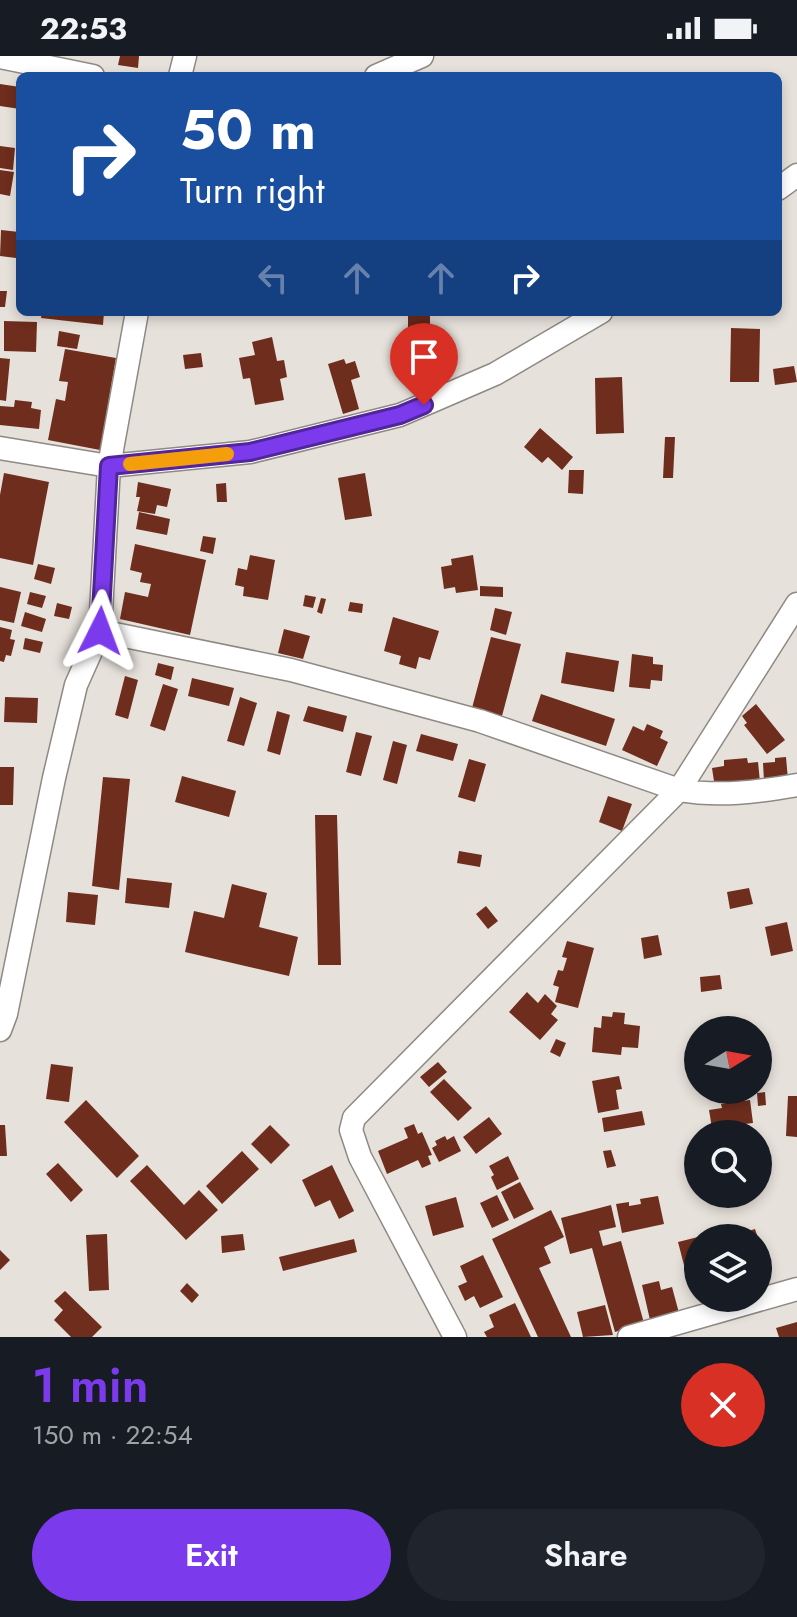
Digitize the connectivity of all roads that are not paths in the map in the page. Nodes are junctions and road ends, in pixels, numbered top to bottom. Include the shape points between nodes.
1 (422, 56) edge
2 (0, 57) edge
3 (73, 72) edge
4 (385, 72) edge
5 (136, 316) edge
6 (594, 316) edge
7 (0, 448) edge
8 (109, 466) junction
9 (797, 604) edge
10 (100, 631) junction
11 (797, 785) edge
12 (679, 790) junction
13 (0, 1030) edge
14 (797, 1289) edge
15 (455, 1337) edge
16 (629, 1337) edge

1 - 4 street
2 - 3 street
5 - 8 street
6 - 8 street via 495,374 400,415 250,452
7 - 8 street
8 - 10 street
9 - 12 street
10 - 12 street via 291,670 480,721
10 - 13 street via 76,685
11 - 12 street via 756,792
12 - 15 street via 354,1118 351,1130 360,1157
14 - 16 street

